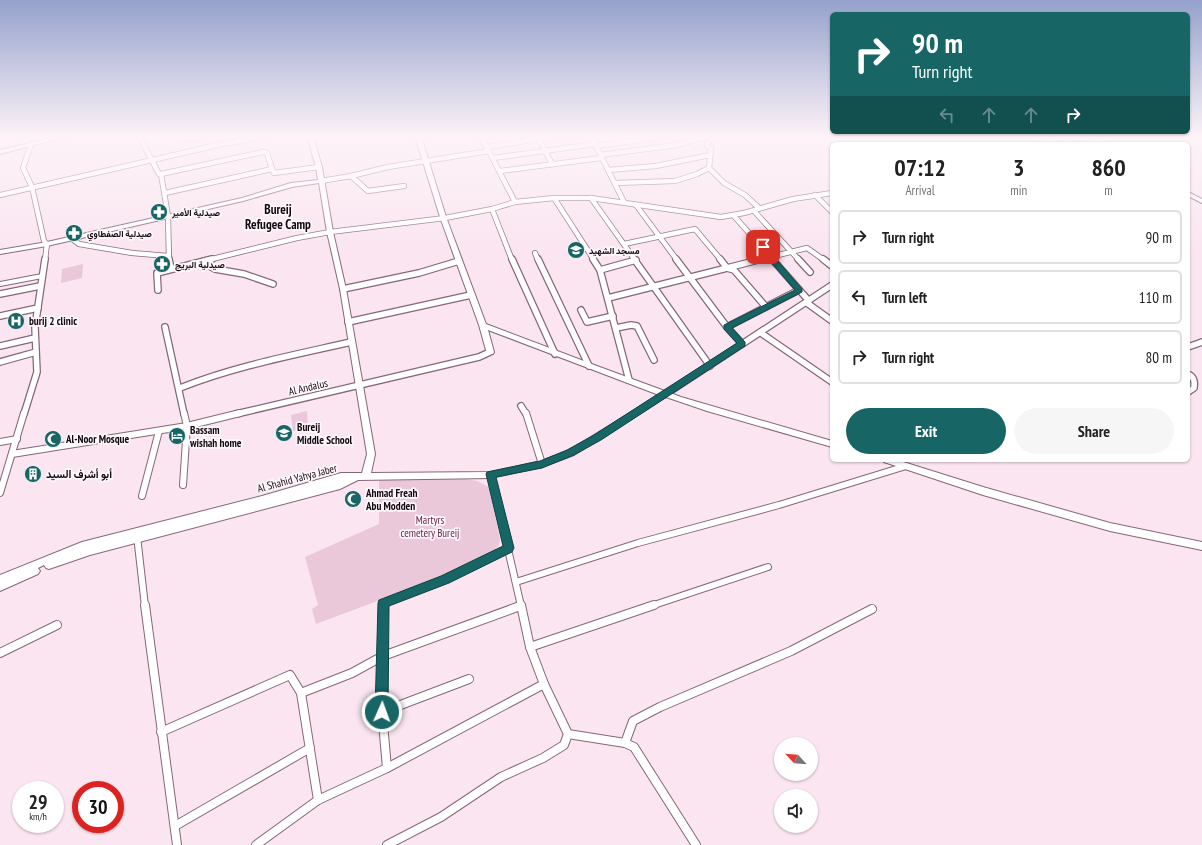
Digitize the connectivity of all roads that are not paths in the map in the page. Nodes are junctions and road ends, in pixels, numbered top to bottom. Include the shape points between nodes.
1 (27, 175) edge
2 (85, 175) edge
3 (161, 175) edge
4 (243, 175) edge
5 (320, 175) edge
6 (430, 175) edge
7 (502, 175) edge
8 (611, 175) edge
9 (692, 175) edge
10 (716, 175) edge
11 (351, 176) joint
12 (321, 181) junction
13 (615, 184) junction
14 (404, 186) dead end
15 (32, 187) junction
16 (165, 193) junction
17 (830, 193) edge
18 (0, 195) edge
19 (815, 195) junction
20 (1190, 195) edge
21 (554, 198) junction
22 (591, 198) junction
23 (1202, 201) edge
24 (515, 202) junction
25 (624, 202) junction
26 (636, 205) junction
27 (760, 208) junction
28 (492, 209) junction
29 (830, 210) edge
30 (754, 211) junction
31 (168, 216) junction
32 (734, 216) junction
33 (443, 217) junction
34 (330, 232) junction
35 (660, 236) junction
36 (71, 238) junction
37 (47, 244) junction
38 (624, 244) junction
39 (0, 252) edge
40 (792, 252) junction
41 (535, 253) dead end
42 (168, 256) junction
43 (772, 258) junction
44 (636, 260) junction
45 (459, 261) junction
46 (202, 262) junction
47 (830, 265) edge
48 (727, 268) junction
49 (171, 269) junction
50 (600, 270) junction
51 (810, 272) dead end
52 (42, 276) junction
53 (689, 277) junction
54 (0, 284) edge
55 (273, 284) dead end
56 (40, 286) junction
57 (830, 286) edge
58 (653, 287) junction
59 (343, 289) junction
60 (158, 290) dead end
61 (799, 290) junction
62 (0, 294) edge
63 (471, 295) junction
64 (608, 298) junction
65 (808, 302) junction
66 (766, 307) junction
67 (38, 308) junction
68 (581, 310) dead end
69 (0, 316) edge
70 (612, 316) junction
71 (830, 319) edge
72 (348, 322) junction
73 (483, 325) junction
74 (165, 327) dead end
75 (727, 327) junction
76 (616, 328) junction
77 (761, 332) junction
78 (34, 338) junction
79 (351, 342) junction
80 (1202, 342) edge
81 (742, 344) junction
82 (0, 346) edge
83 (1190, 346) edge
84 (36, 352) junction
85 (490, 352) joint
86 (555, 354) junction
87 (654, 360) dead end
88 (0, 362) edge
89 (589, 366) junction
90 (710, 366) junction
91 (1190, 376) edge
92 (629, 380) junction
93 (830, 381) edge
94 (359, 386) junction
95 (180, 388) junction
96 (1190, 391) edge
97 (666, 394) junction
98 (521, 406) dead end
99 (187, 426) junction
100 (159, 431) junction
101 (17, 439) junction
102 (0, 442) edge
103 (830, 443) edge
104 (12, 454) junction
105 (893, 462) edge
106 (542, 464) junction
107 (906, 466) junction
108 (491, 474) junction
109 (362, 476) junction
110 (183, 485) dead end
111 (0, 493) edge
112 (142, 496) dead end
113 (137, 536) junction
114 (1202, 546) edge
115 (508, 548) junction
116 (768, 567) dead end
117 (0, 580) edge
118 (516, 582) junction
119 (0, 587) edge
120 (520, 606) junction
121 (872, 609) dead end
122 (57, 625) dead end
123 (530, 647) junction
124 (0, 653) edge
125 (383, 656) junction
126 (469, 679) dead end
127 (544, 684) junction
128 (301, 693) junction
129 (382, 712) junction
130 (161, 732) junction
131 (568, 734) junction
132 (625, 743) junction
133 (310, 748) junction
134 (387, 768) junction
135 (318, 800) junction
136 (175, 826) junction
137 (177, 845) edge
138 (256, 845) edge
139 (387, 845) edge
140 (696, 845) edge

1 - 15 street
2 - 15 street
3 - 16 street
4 - 16 street
5 - 12 street
6 - 33 street
7 - 24 street
8 - 13 street
9 - 13 street via 675,181
10 - 27 street
11 - 12 street
11 - 14 street via 368,191
12 - 31 street via 291,185
12 - 34 street
13 - 25 street
15 - 18 street
15 - 37 street via 44,241
16 - 31 street
17 - 19 street
19 - 27 street
19 - 29 street
20 - 23 street
21 - 22 street
21 - 24 street
21 - 50 street
22 - 25 street
22 - 38 street
24 - 28 street
25 - 26 street
26 - 32 street via 721,217
26 - 35 street
27 - 30 street
28 - 33 street
28 - 86 street via 511,258
30 - 32 street
30 - 40 street
31 - 36 street
31 - 42 street
32 - 43 street
33 - 34 street
33 - 45 street
34 - 46 street
34 - 59 street
35 - 38 street
35 - 48 street via 695,229
35 - 53 street
36 - 37 street
36 - 42 street via 79,244 119,252
37 - 39 street
37 - 52 street
38 - 44 street
40 - 43 street
40 - 47 street via 807,248
40 - 51 street
41 - 89 street
42 - 49 street
43 - 48 street
43 - 61 street
44 - 50 street
44 - 58 street
45 - 59 street via 419,273
45 - 63 street
46 - 49 street
46 - 55 street via 215,269 244,274
48 - 53 street
48 - 66 street via 734,270
49 - 60 street via 157,273
50 - 64 street
52 - 54 street
52 - 56 street
53 - 58 street
53 - 75 street
56 - 62 street
56 - 67 street
57 - 65 street
58 - 64 street
58 - 90 street
59 - 72 street
61 - 65 street
61 - 66 street
63 - 72 street
63 - 73 street
64 - 70 street
65 - 71 street
65 - 77 street
66 - 75 street
67 - 69 street
67 - 78 street
68 - 70 street via 587,322
70 - 76 street
72 - 79 street
73 - 85 street
73 - 86 street
74 - 95 street
75 - 81 street
76 - 87 street via 637,326
76 - 92 street
77 - 81 street
77 - 93 street
78 - 82 street
78 - 84 street
79 - 94 street
79 - 95 street via 236,369
80 - 83 street
81 - 90 street
84 - 88 street
84 - 101 street via 37,372
85 - 94 street, Al Andalus via 479,357
86 - 89 street
89 - 92 street
90 - 97 street
91 - 96 street via 1195,382 1194,388
92 - 97 street
94 - 99 street, Al Andalus
94 - 109 street via 371,454
95 - 99 street
97 - 103 street
97 - 106 street via 597,438 570,453
98 - 106 street
99 - 100 street, Al Andalus
99 - 110 street
100 - 104 street, Al Andalus
100 - 112 street
101 - 102 street
101 - 104 street
104 - 111 street
105 - 107 street
106 - 108 street
107 - 114 street via 1110,527
107 - 118 street
108 - 109 street
108 - 115 street
109 - 113 street, Al Shahid Yahya Jaber via 340,485
113 - 117 street, Al Shahid Yahya Jaber via 63,553
113 - 119 street, Al Shahid Yahya Jaber via 58,561
113 - 130 street
115 - 118 street
115 - 125 street via 445,579 383,603
116 - 123 street
118 - 120 street
120 - 123 street
120 - 125 street
121 - 132 street via 791,651 632,721
122 - 124 street
123 - 127 street
125 - 128 street via 352,673
125 - 129 street
126 - 129 street
127 - 131 street
127 - 134 street
128 - 130 street via 290,675
128 - 133 street
129 - 134 street
130 - 136 street
131 - 132 street
131 - 139 street via 564,745 500,777 441,817
132 - 140 street via 634,747
133 - 135 street
133 - 136 street
134 - 135 street
135 - 138 street
136 - 137 street

